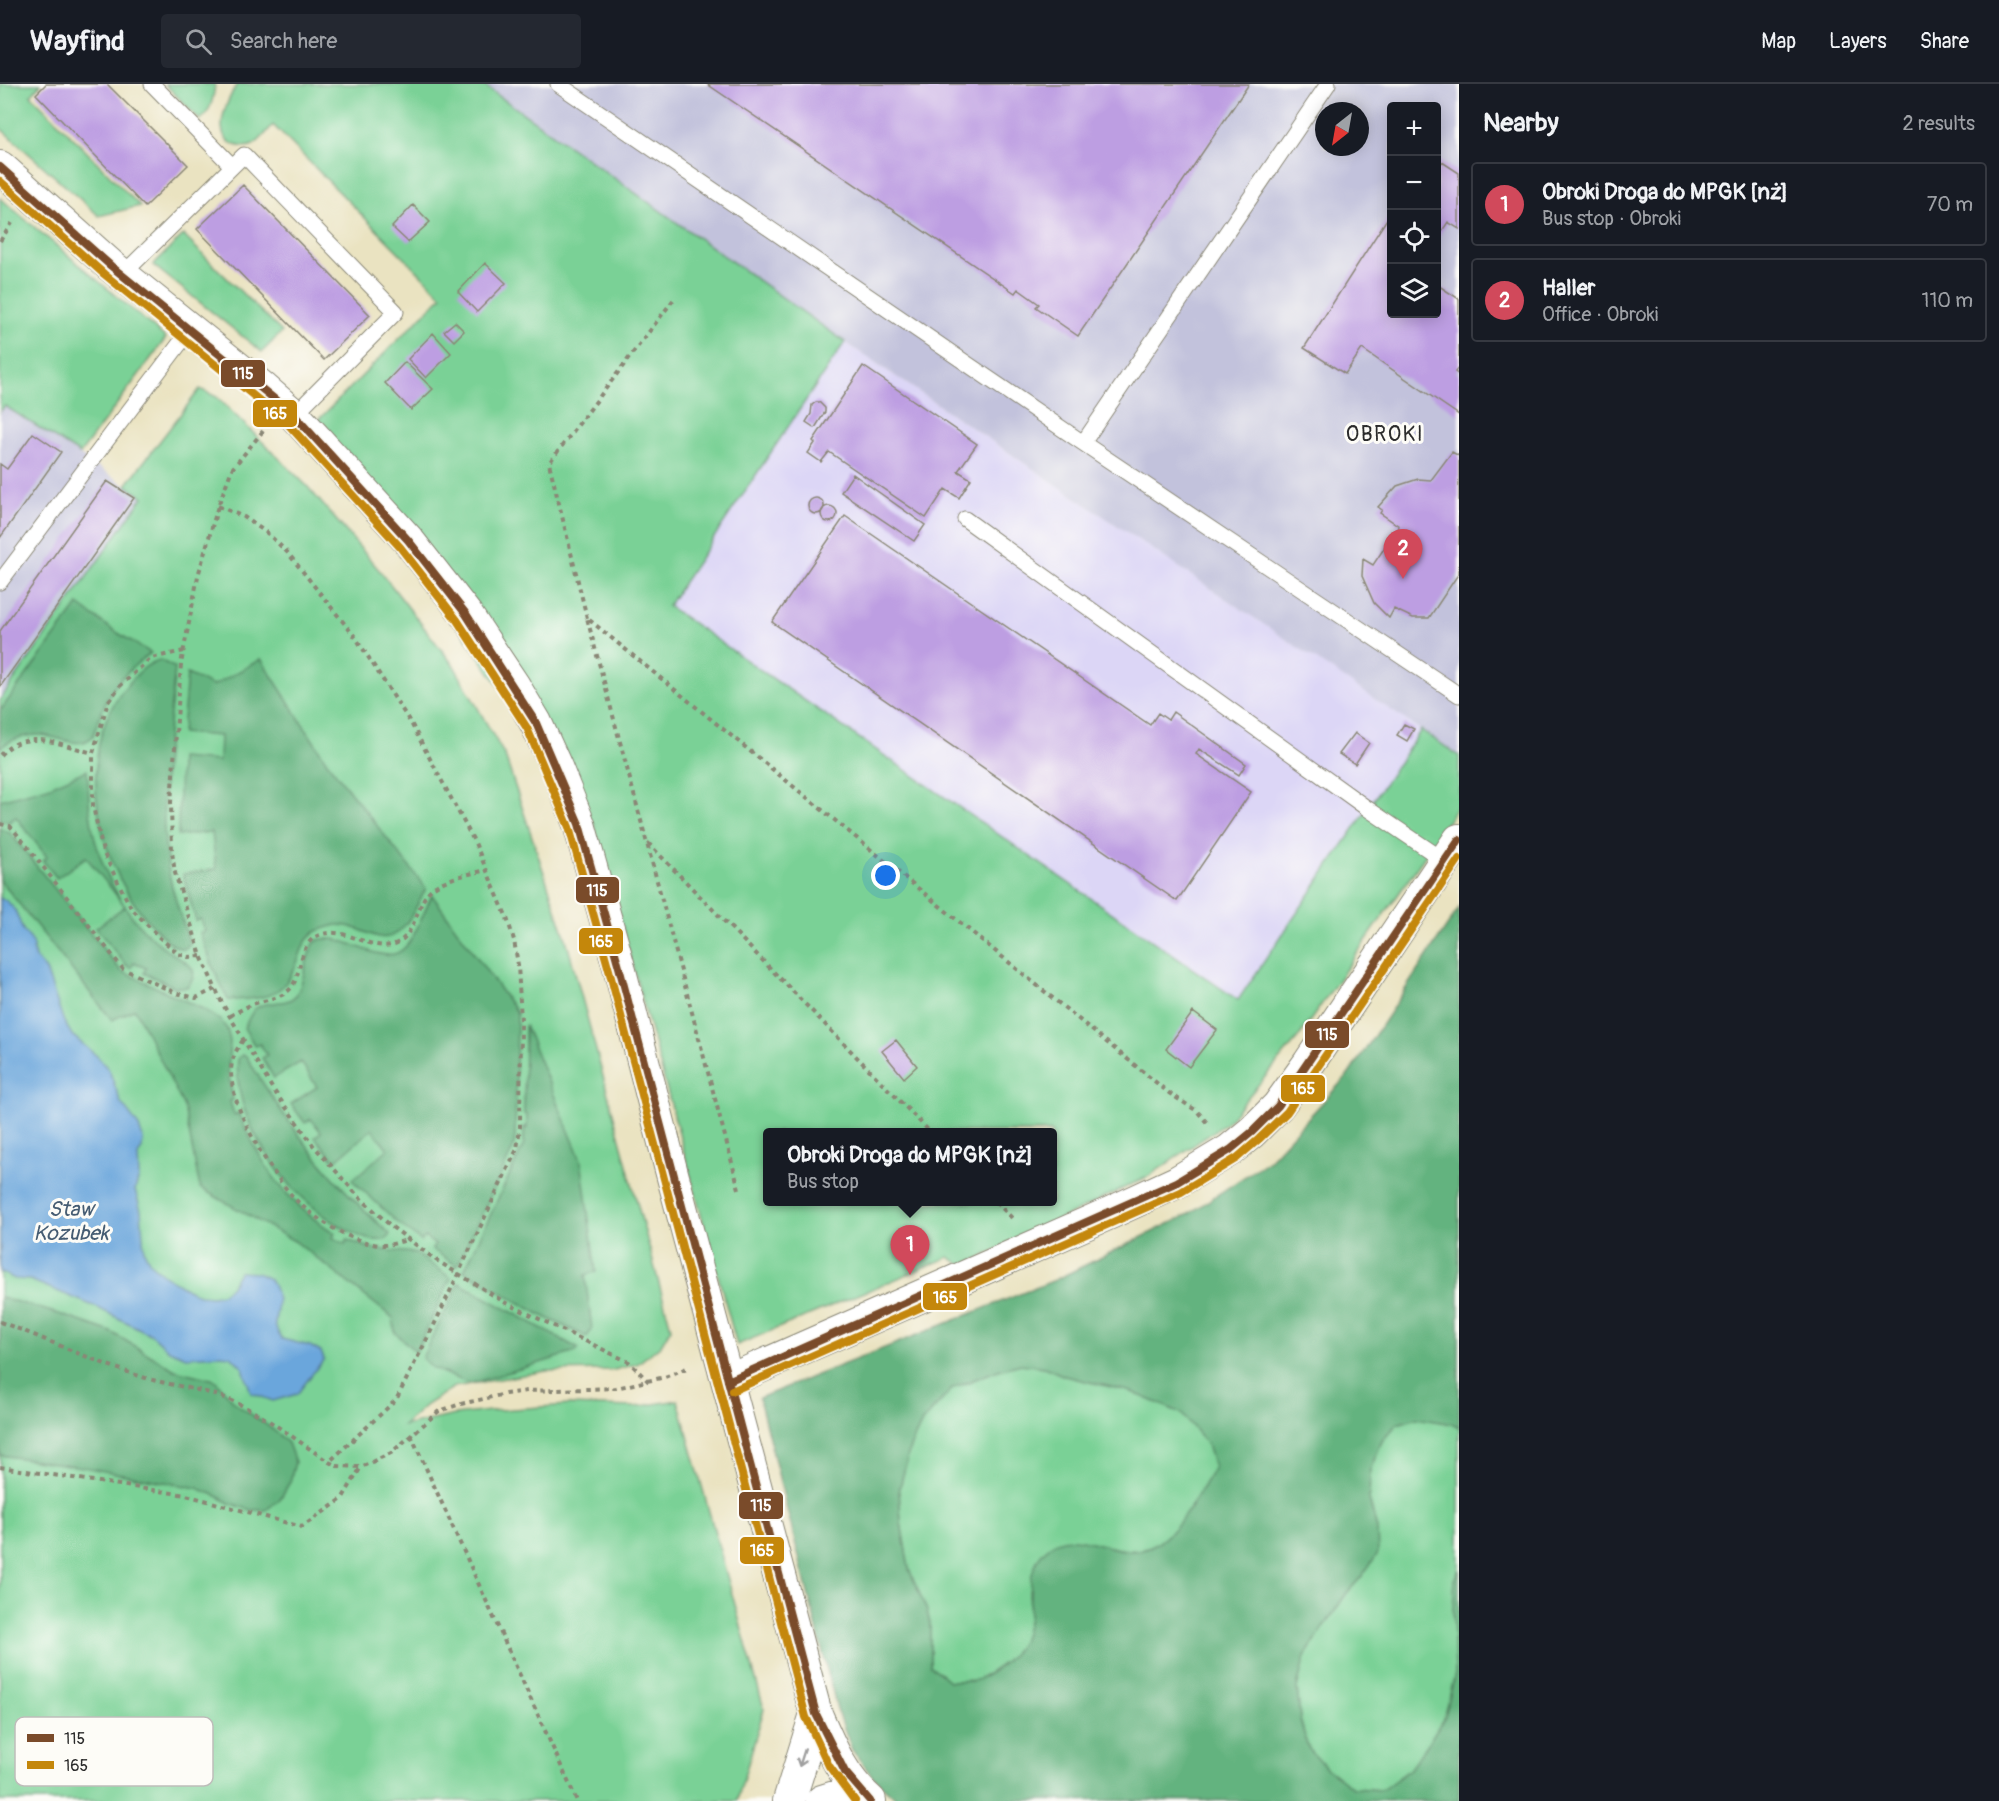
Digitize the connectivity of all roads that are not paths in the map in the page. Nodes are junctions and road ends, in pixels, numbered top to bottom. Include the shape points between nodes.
1 (152, 84) edge
2 (558, 84) edge
3 (1328, 84) edge
4 (232, 166) junction
5 (0, 167) edge
6 (122, 275) junction
7 (190, 330) junction
8 (281, 421) junction
9 (1083, 443) junction
10 (965, 519) dead end
11 (0, 582) edge
12 (1459, 695) edge
13 (1452, 851) edge
14 (728, 1381) junction
15 (816, 1714) junction
16 (863, 1795) edge
17 (789, 1801) edge
18 (822, 1801) edge

1 - 4 lane
2 - 9 lane
3 - 9 lane
4 - 6 lane
4 - 8 lane via 244,155 396,312
5 - 6 street
6 - 7 street
7 - 8 street
7 - 11 lane
8 - 14 street via 408,540 466,614 536,723 582,835
9 - 12 lane
10 - 13 lane via 1368,808
13 - 14 street via 1284,1097 1230,1150 1177,1182 1110,1214
14 - 15 street
15 - 16 street via 834,1756
15 -> 17 street
16 - 18 street

